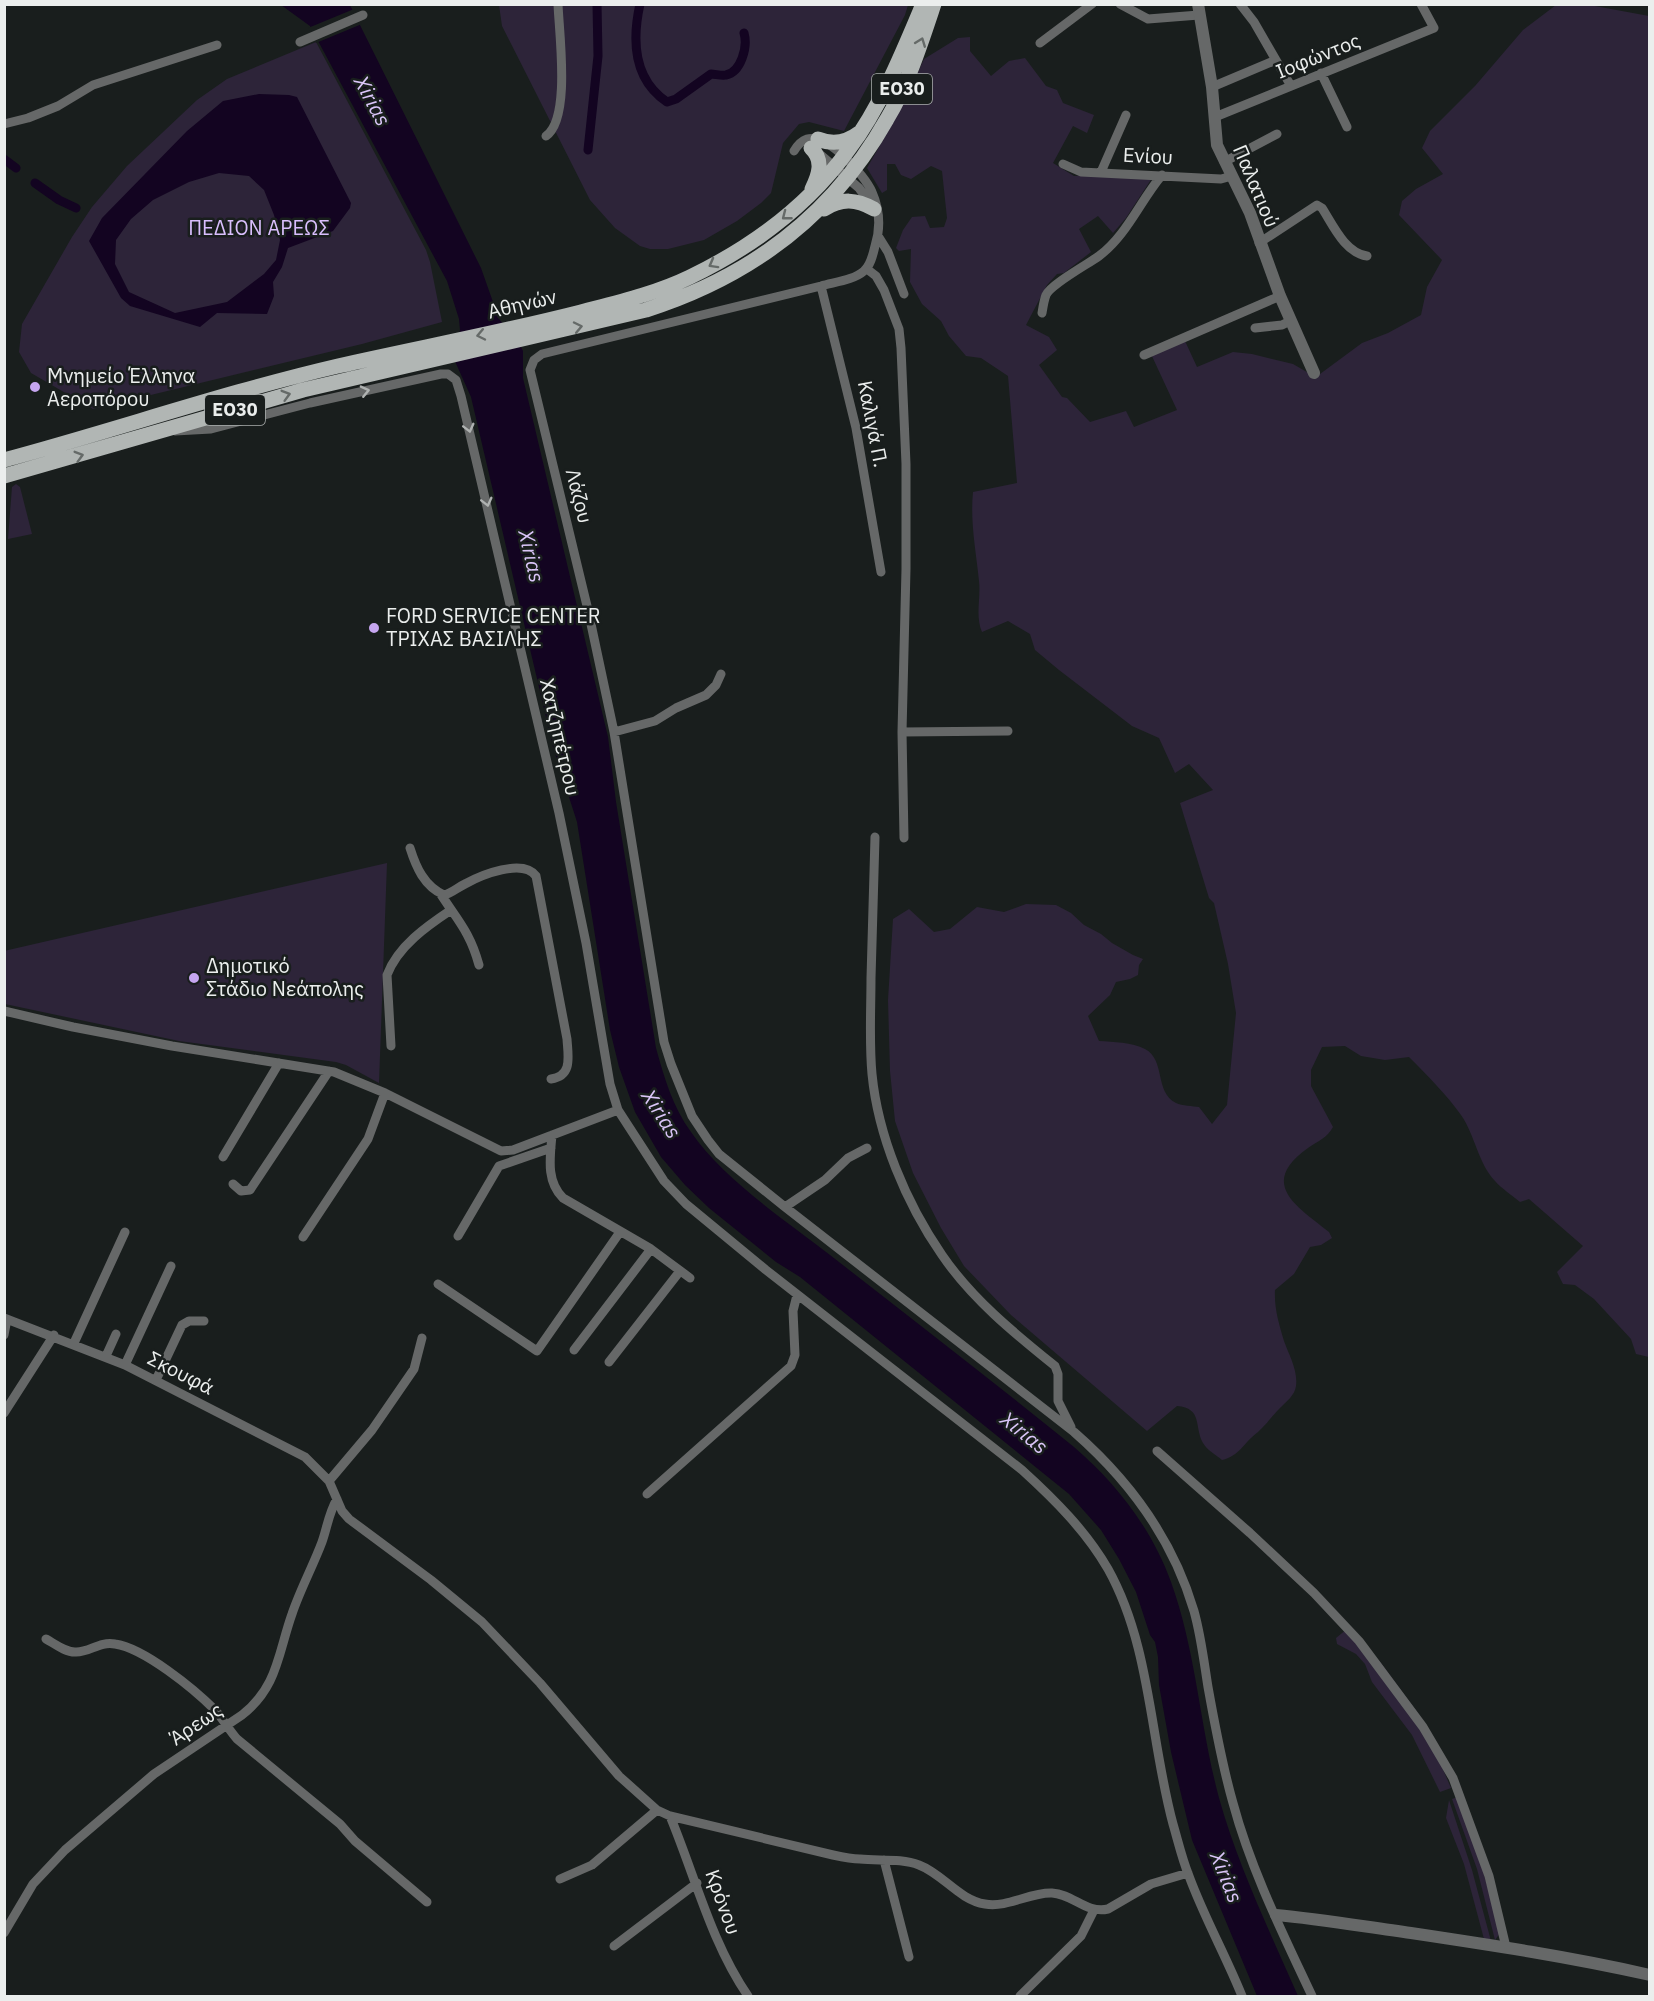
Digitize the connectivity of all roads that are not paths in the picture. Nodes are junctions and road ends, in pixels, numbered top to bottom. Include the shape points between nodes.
1 (558, 4) edge
2 (923, 4) edge
3 (934, 4) edge
4 (1092, 4) edge
5 (1120, 4) edge
6 (1240, 4) edge
7 (1421, 4) edge
8 (1199, 10) edge
9 (363, 15) dead end
10 (300, 42) dead end
11 (1040, 43) dead end
12 (217, 45) dead end
13 (1276, 60) junction
14 (1321, 73) junction
15 (1291, 86) junction
16 (1212, 87) junction
17 (1126, 115) dead end
18 (1215, 117) junction
19 (4, 124) edge
20 (1347, 127) dead end
21 (862, 131) junction
22 (1277, 134) dead end
23 (546, 136) dead end
24 (814, 144) junction
25 (840, 162) junction
26 (1224, 162) junction
27 (1063, 164) dead end
28 (1101, 172) junction
29 (852, 173) junction
30 (1162, 175) junction
31 (1232, 177) junction
32 (805, 200) junction
33 (877, 213) junction
34 (811, 216) junction
35 (878, 236) junction
36 (1259, 243) junction
37 (1367, 256) dead end
38 (867, 269) junction
39 (821, 286) junction
40 (904, 294) dead end
41 (1280, 296) junction
42 (1042, 313) dead end
43 (1290, 321) junction
44 (1255, 328) dead end
45 (519, 333) junction
46 (447, 349) junction
47 (1144, 355) dead end
48 (1314, 373) dead end
49 (452, 375) joint
50 (164, 431) junction
51 (4, 460) edge
52 (4, 476) edge
53 (881, 572) dead end
54 (721, 674) dead end
55 (1008, 731) dead end
56 (614, 732) junction
57 (903, 732) junction
58 (875, 837) dead end
59 (903, 838) dead end
60 (410, 848) dead end
61 (440, 893) junction
62 (451, 910) junction
63 (479, 965) dead end
64 (4, 1011) edge
65 (391, 1047) dead end
66 (279, 1063) junction
67 (329, 1071) junction
68 (551, 1079) dead end
69 (385, 1093) junction
70 (618, 1110) junction
71 (552, 1135) junction
72 (551, 1148) junction
73 (867, 1148) dead end
74 (223, 1157) dead end
75 (233, 1184) dead end
76 (785, 1207) junction
77 (125, 1232) dead end
78 (620, 1232) junction
79 (458, 1236) dead end
80 (303, 1237) dead end
81 (651, 1249) junction
82 (171, 1266) dead end
83 (680, 1271) junction
84 (690, 1278) dead end
85 (438, 1284) dead end
86 (797, 1295) junction
87 (6, 1318) edge
88 (204, 1321) dead end
89 (116, 1334) dead end
90 (4, 1335) edge
91 (54, 1335) junction
92 (422, 1338) dead end
93 (74, 1343) junction
94 (574, 1350) dead end
95 (106, 1356) junction
96 (609, 1362) dead end
97 (125, 1365) junction
98 (156, 1380) junction
99 (4, 1413) edge
100 (1074, 1432) junction
101 (1157, 1451) dead end
102 (329, 1481) junction
103 (647, 1494) dead end
104 (337, 1499) junction
105 (46, 1639) dead end
106 (227, 1725) junction
107 (657, 1810) junction
108 (670, 1816) junction
109 (884, 1860) junction
110 (1188, 1873) junction
111 (560, 1879) dead end
112 (697, 1883) junction
113 (427, 1902) dead end
114 (1094, 1910) junction
115 (1276, 1915) junction
116 (4, 1933) edge
117 (614, 1946) dead end
118 (1506, 1947) junction
119 (909, 1958) dead end
120 (1650, 1975) edge
121 (748, 1996) edge
122 (1020, 1996) edge
123 (1242, 1996) edge
124 (1312, 1996) edge

1 - 23 street via 561,92 555,127
2 - 21 main road, Αθηνών / ΕΟ30
29 -> 3 main road, Αθηνών / ΕΟ30 via 898,98
4 - 11 street
5 - 8 street via 1148,19
6 - 13 street
7 - 14 street, Ιοφώντος via 1434,28
8 - 16 street, Παλατιού
9 - 10 street
12 - 19 street via 93,85 58,106
13 - 15 street
13 - 16 street
14 - 15 street, Ιοφώντος
14 - 20 street
15 - 18 street, Ιοφώντος
16 - 18 street, Παλατιού
17 - 28 street
18 - 26 street, Παλατιού via 1217,145
21 - 24 main road via 848,140
21 - 25 main road, Αθηνών / ΕΟ30
22 - 26 street
24 - 25 street via 821,153
24 - 32 main road via 819,166
25 - 29 street
25 - 32 main road, Αθηνών / ΕΟ30
26 - 31 street, Παλατιού
27 - 28 street, Ενίου via 1081,172
28 - 30 street, Ενίου
29 - 33 street
29 - 34 main road, Αθηνών / ΕΟ30
30 - 31 street, Ενίου
30 - 42 street via 1114,242 1049,291
31 - 36 street, Παλατιού via 1250,213
32 -> 45 main road, Αθηνών / ΕΟ30 via 773,227 689,278
33 - 34 main road via 849,200
33 - 35 street
45 -> 34 main road, Αθηνών / ΕΟ30 via 619,317 693,293 758,259
35 - 38 street
35 - 40 street
36 - 37 street via 1317,205 1351,250
36 - 41 street, Παλατιού
38 - 39 street via 855,277
38 - 57 street via 884,290 901,348 906,464
39 - 53 street, Καλιγά Π. via 856,428
39 - 56 street, Λάζου via 538,356 531,364
41 - 43 street, Παλατιού
41 - 47 street
43 - 44 street
43 - 48 street, Παλατιού
45 - 46 main road, Αθηνών / ΕΟ30
50 -> 46 main road, Αθηνών / ΕΟ30
46 - 51 main road, Αθηνών / ΕΟ30 via 244,389
50 -> 49 street, Αθηνών via 212,429 321,401 441,374
49 -> 70 street, Χατζηπέτρου via 462,396 559,813
52 -> 50 main road, Αθηνών / ΕΟ30
54 - 56 street via 706,695 655,721
55 - 57 street
56 - 76 street, Λάζου via 661,1029 671,1064 692,1116 708,1140
57 - 59 street
58 - 100 street via 870,1032 872,1075 886,1139 913,1208 942,1256 988,1310 1055,1366 1058,1401
60 - 61 street via 418,870
61 - 62 street
61 - 68 street via 448,894 498,871 526,869 536,876 567,1039 567,1071
62 - 63 street via 467,932
62 - 65 street via 429,925 391,964 387,975
64 - 66 street
66 - 67 street
66 - 74 street
67 - 69 street
67 - 75 street via 250,1190 241,1191
69 - 71 street via 501,1151
69 - 80 street via 368,1139
70 - 71 street
70 - 86 street, Χατζηπέτρου via 669,1186
71 - 72 street
72 - 78 street via 551,1179 556,1191
72 - 79 street via 499,1166
73 - 76 street
76 - 100 street, Λάζου
77 - 93 street
78 - 81 street
78 - 85 street via 537,1351
81 - 83 street
81 - 94 street
82 - 97 street
83 - 84 street
83 - 96 street
86 - 103 street via 792,1311 795,1355 791,1366
86 - 110 street, Χατζηπέτρου via 1022,1470 1071,1518 1094,1548 1120,1594 1136,1640 1164,1788
87 - 90 street
87 - 91 street, Σκουφά
88 - 98 street via 182,1325
89 - 95 street
91 - 93 street, Σκουφά
91 - 99 street
92 - 102 street via 412,1373 372,1430
93 - 95 street, Σκουφά
95 - 97 street, Σκουφά
97 - 98 street, Σκουφά
98 - 102 street, Σκουφά via 305,1457
100 - 115 street, Λάζου via 1126,1484 1155,1525 1181,1576 1198,1627 1233,1805
101 - 118 street via 1322,1601 1359,1641 1423,1727 1453,1778 1489,1876
102 - 104 street
104 - 106 street, Άρεως via 273,1675 252,1707
104 - 107 street via 342,1511 359,1528 431,1580 498,1637 619,1776
105 - 106 street via 76,1653 106,1643 137,1651 199,1696
106 - 113 street via 237,1739
106 - 116 street, Άρεως via 154,1774 65,1850 33,1884
107 - 108 street
107 - 111 street via 592,1865
108 - 109 street via 833,1855
108 - 112 street, Κρόνου
109 - 114 street via 921,1866 979,1903 1005,1903 1054,1893
109 - 119 street
110 - 114 street via 1151,1884 1108,1909
110 - 123 street, Χατζηπέτρου
112 - 117 street
112 - 121 street, Κρόνου via 727,1963
114 - 122 street via 1081,1936
115 - 118 street
115 - 124 street, Λάζου
118 - 120 street

